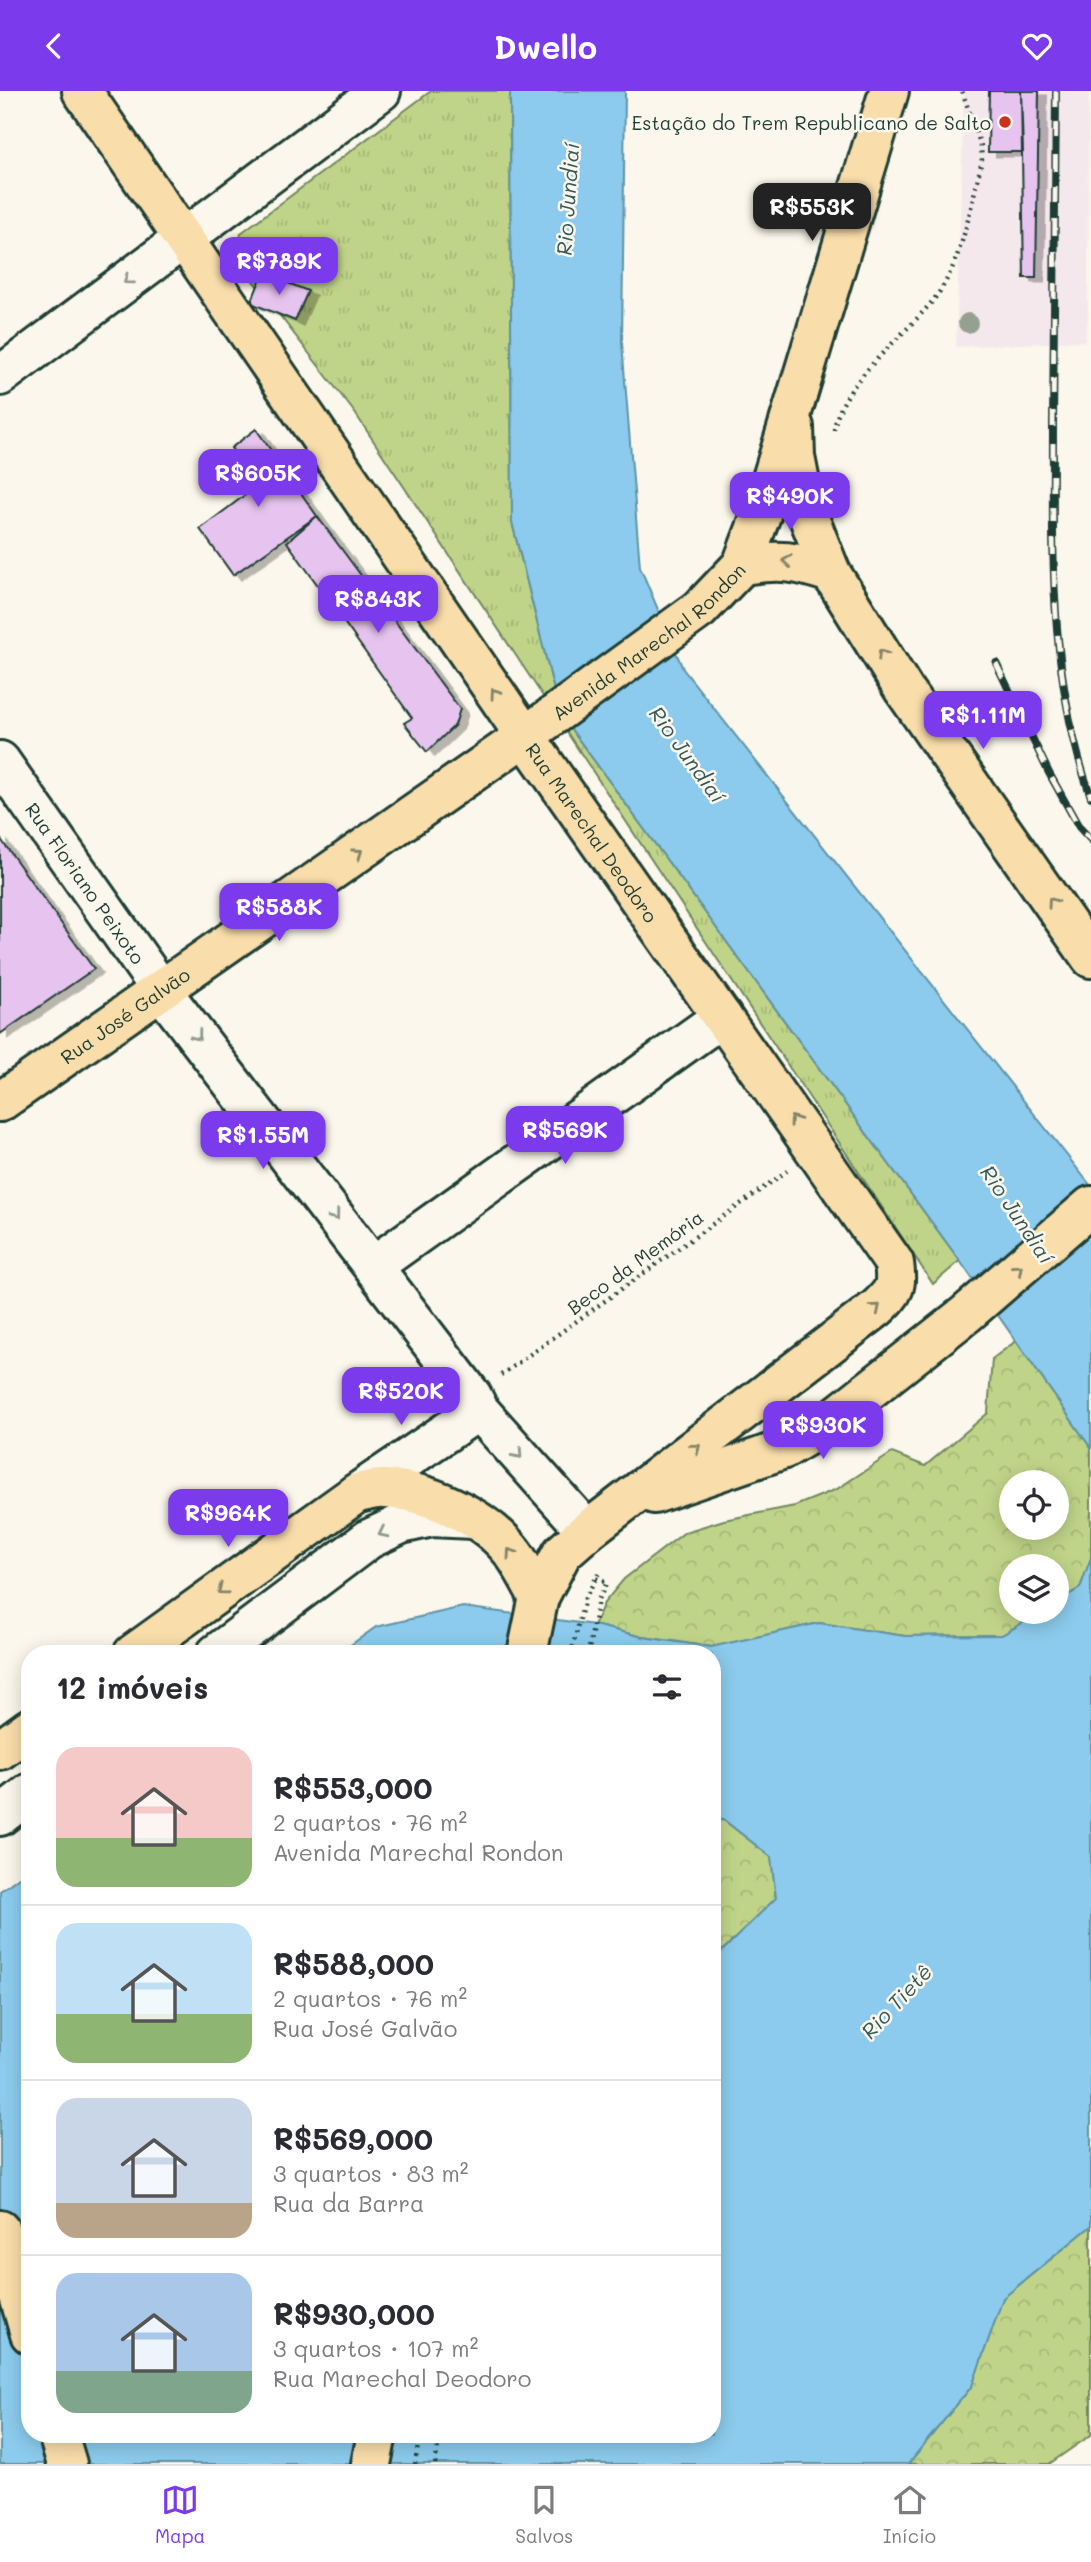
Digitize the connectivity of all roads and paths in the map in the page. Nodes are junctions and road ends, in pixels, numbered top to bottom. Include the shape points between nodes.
1 (82, 91) edge
2 (381, 91) edge
3 (888, 91) edge
4 (962, 91) edge
5 (183, 239) junction
6 (0, 376) edge
7 (793, 411) junction
8 (833, 435) dead end
9 (742, 565) junction
10 (831, 573) junction
11 (535, 729) junction
12 (0, 761) edge
13 (1091, 958) edge
14 (162, 989) junction
15 (722, 1017) junction
16 (0, 1101) edge
17 (815, 1151) junction
18 (1091, 1206) edge
19 (373, 1266) junction
20 (475, 1403) junction
21 (357, 1493) junction
22 (623, 1504) junction
23 (473, 1519) junction
24 (587, 1531) junction
25 (539, 1597) junction
26 (585, 1598) dead end
27 (598, 1601) dead end
28 (146, 1645) edge
29 (228, 1645) edge
30 (529, 1645) edge
31 (573, 1645) edge
32 (590, 1645) edge
33 (21, 1735) edge
34 (0, 1750) edge
35 (21, 1800) edge
36 (0, 1816) edge
37 (0, 2230) edge
38 (21, 2303) edge
39 (60, 2443) edge
40 (375, 2443) edge
41 (418, 2443) edge
42 (438, 2443) edge
43 (66, 2464) edge
44 (371, 2464) edge
45 (415, 2464) edge
46 (435, 2464) edge

1 - 5 main road, Rua Marechal Deodoro
2 - 5 street
3 - 7 main road, Avenida Marechal Rondon
4 - 8 path via 982,161 953,269 937,296 851,391
5 -> 6 street
11 -> 5 main road, Rua Marechal Deodoro
7 - 9 main road, Avenida Marechal Rondon
7 - 10 main road via 795,457 805,508
10 -> 9 main road via 800,562
9 - 11 main road, Avenida Marechal Rondon via 700,609
13 -> 10 main road via 904,689
14 -> 11 main road, Rua José Galvão
11 - 15 main road, Rua Marechal Deodoro
12 - 14 street, Rua Floriano Peixoto
14 - 16 main road, Rua José Galvão
14 -> 19 street, Rua Floriano Peixoto
17 -> 15 main road, Rua Marechal Deodoro
15 - 19 street
17 - 20 path, Beco da Memória
22 -> 17 main road, Rua Marechal Deodoro via 877,1308 896,1285 894,1263
22 -> 18 main road, Rua Marechal Deodoro via 784,1449 825,1425 966,1314
19 - 20 street, Rua Floriano Peixoto
20 - 21 street
20 -> 24 street, Rua Floriano Peixoto
21 - 23 main road via 382,1489 414,1494
21 -> 28 main road
22 - 24 main road, Rua Marechal Deodoro
25 -> 23 main road via 510,1549
23 -> 29 street via 432,1517 401,1524 369,1539
24 - 25 main road, Rua Marechal Deodoro via 562,1553
25 - 30 main road, Rua Marechal Deodoro
26 - 31 path
27 - 32 path
33 - 34 main road
35 - 36 street
37 - 38 main road
39 - 43 main road
40 - 44 main road
41 - 45 path
42 - 46 path

